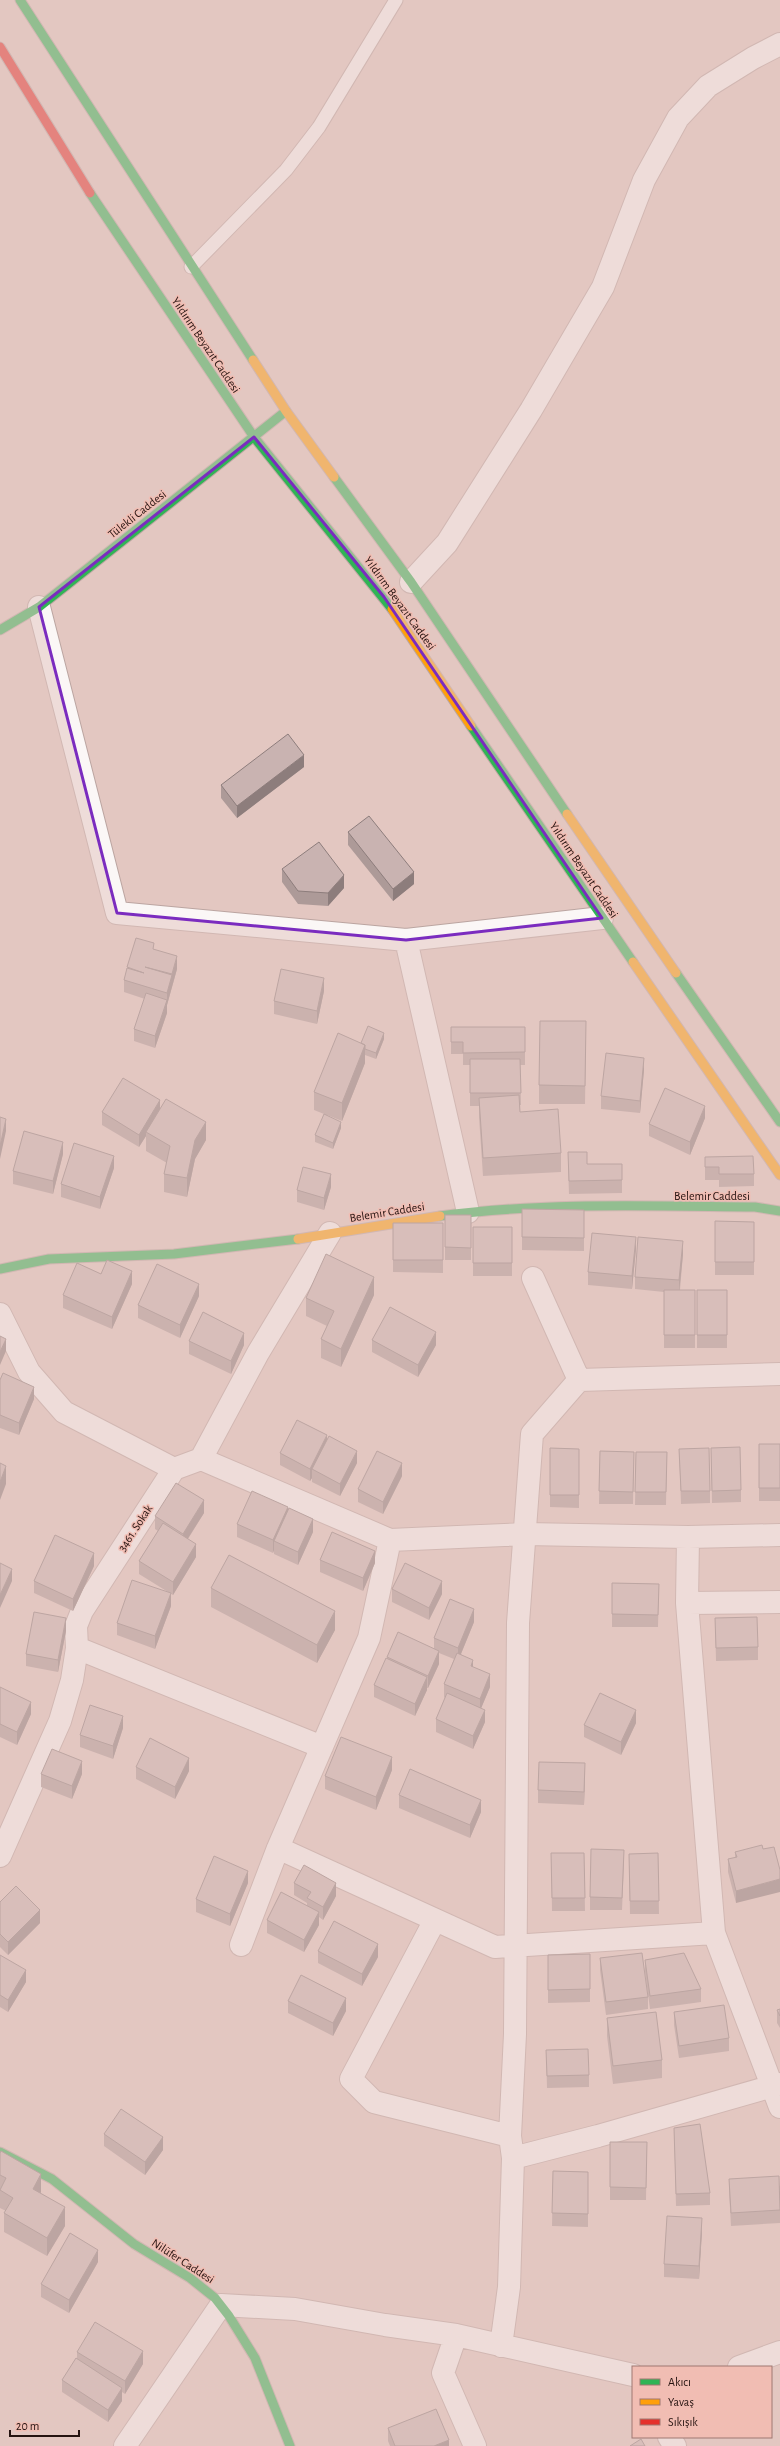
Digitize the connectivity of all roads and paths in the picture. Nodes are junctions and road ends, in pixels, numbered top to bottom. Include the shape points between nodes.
1 (20, 0) edge
2 (396, 0) edge
3 (780, 44) edge
4 (0, 47) edge
5 (191, 267) junction
6 (286, 411) junction
7 (254, 437) junction
8 (411, 582) junction
9 (39, 607) junction
10 (0, 630) edge
11 (602, 918) junction
12 (406, 940) junction
13 (780, 1122) edge
14 (780, 1175) edge
15 (780, 1211) edge
16 (468, 1212) junction
17 (330, 1233) junction
18 (0, 1269) edge
19 (533, 1278) dead end
20 (0, 1314) edge
21 (780, 1374) edge
22 (579, 1380) junction
23 (200, 1459) junction
24 (174, 1470) junction
25 (525, 1534) junction
26 (780, 1535) edge
27 (688, 1538) junction
28 (390, 1540) junction
29 (780, 1602) edge
30 (687, 1603) junction
31 (77, 1648) junction
32 (322, 1747) junction
33 (278, 1848) junction
34 (2, 1850) edge
35 (435, 1920) junction
36 (714, 1933) junction
37 (241, 1945) dead end
38 (515, 1946) junction
39 (776, 2085) edge
40 (780, 2107) edge
41 (510, 2136) junction
42 (0, 2152) edge
43 (513, 2158) junction
44 (221, 2305) junction
45 (456, 2335) junction
46 (501, 2346) junction
47 (780, 2352) edge
48 (742, 2366) edge
49 (632, 2375) edge
50 (125, 2446) edge
51 (290, 2446) edge
52 (475, 2446) edge

1 - 5 main road, Yıldırım Beyazıt Caddesi
2 - 5 lane via 320,127 286,170
3 - 8 street via 708,86 678,118 644,180 603,288 531,410 446,543
4 - 7 main road, Yıldırım Beyazıt Caddesi via 92,196
5 - 6 main road, Yıldırım Beyazıt Caddesi
6 - 7 main road, Tülekli Caddesi
6 - 8 main road, Yıldırım Beyazıt Caddesi
7 - 9 main road, Tülekli Caddesi
7 - 11 main road, Yıldırım Beyazıt Caddesi via 384,597
8 - 13 main road, Yıldırım Beyazıt Caddesi via 626,902
9 - 10 main road, Tülekli Caddesi
9 - 12 street via 117,913
11 - 12 street
11 - 14 main road, Yıldırım Beyazıt Caddesi
12 - 16 street
15 - 16 main road, Belemir Caddesi via 755,1208 542,1207
16 - 17 main road, Belemir Caddesi
17 - 18 main road, Belemir Caddesi via 223,1250 178,1254 63,1257
17 - 23 street via 258,1353
19 - 22 street
20 - 24 street via 29,1372 64,1412
21 - 22 street
22 - 25 street via 532,1434
23 - 24 street
23 - 28 street
24 - 31 street, 3461. Sokak via 82,1611 76,1626
25 - 27 street
25 - 28 street
25 - 38 street via 518,1623
26 - 27 street
27 - 30 street
28 - 32 street via 369,1638
29 - 30 street
30 - 36 street
31 - 32 street
31 - 34 street, 3461. Sokak via 72,1680 60,1721
32 - 33 street
33 - 35 street
33 - 37 street
35 - 38 street via 495,1947
35 - 41 street via 351,2079 374,2102
36 - 38 street
36 - 39 street
38 - 41 street via 515,2034
39 - 40 street
39 - 43 street
41 - 43 street
42 - 44 main road, Nilüfer Caddesi via 39,2171 62,2186 125,2238 199,2283
43 - 46 street via 509,2287
44 - 45 street via 296,2309
44 - 50 street
44 - 51 main road, Nilüfer Caddesi via 260,2370
45 - 46 street
45 - 52 street via 443,2373
46 - 49 street
47 - 48 street

